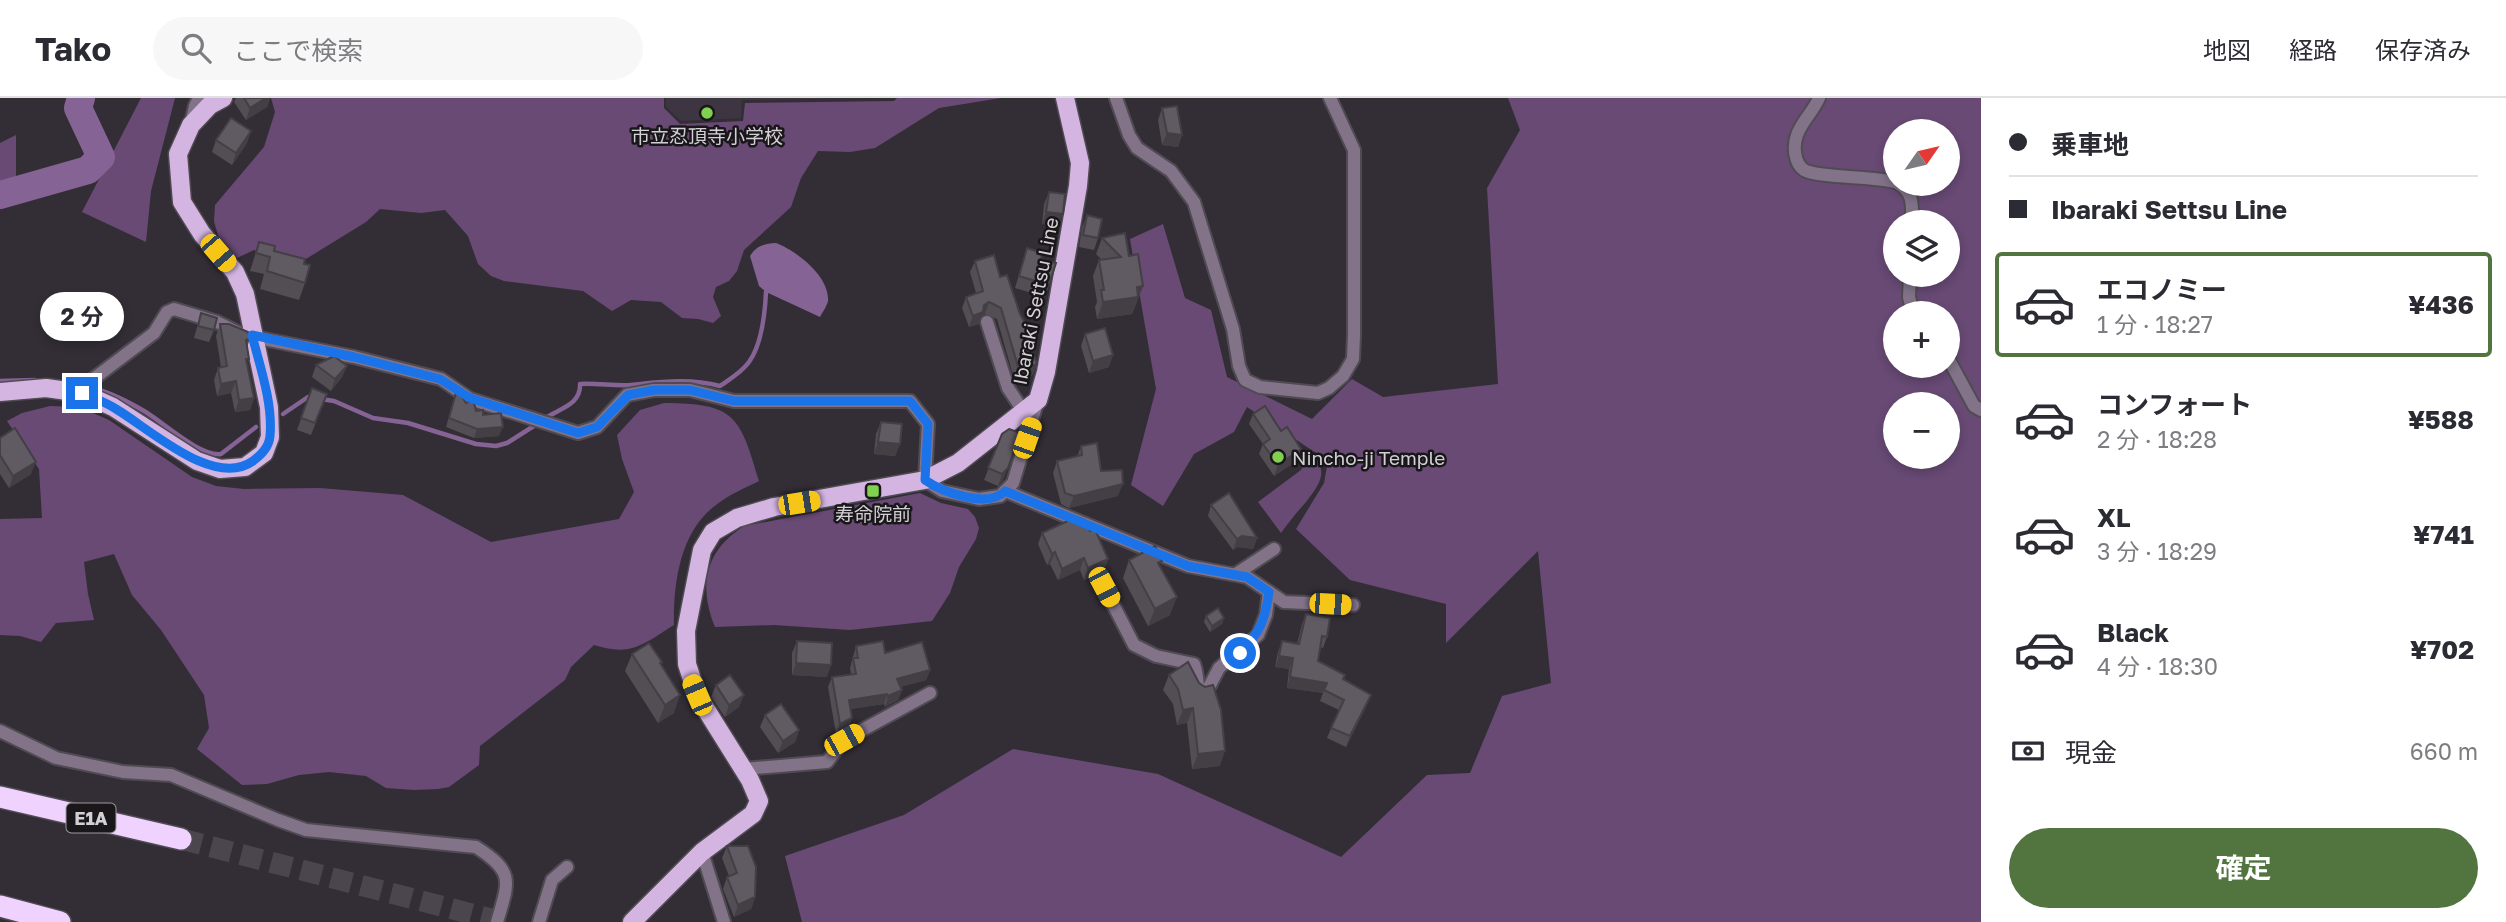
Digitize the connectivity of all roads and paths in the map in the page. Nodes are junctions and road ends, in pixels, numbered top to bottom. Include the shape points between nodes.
1 (199, 98) edge
2 (223, 98) edge
3 (1065, 98) edge
4 (1116, 98) edge
5 (1330, 98) edge
6 (1819, 98) edge
7 (191, 125) junction
8 (1883, 179) edge
9 (988, 322) dead end
10 (252, 335) junction
11 (1959, 378) edge
12 (0, 392) edge
13 (76, 392) junction
14 (1031, 406) junction
15 (1981, 411) edge
16 (925, 480) junction
17 (1005, 491) junction
18 (1274, 550) dead end
19 (1236, 574) junction
20 (1104, 587) dead end
21 (1269, 592) junction
22 (1353, 605) dead end
23 (930, 693) dead end
24 (0, 731) edge
25 (744, 769) junction
26 (0, 797) edge
27 (181, 839) tunnel mouth
28 (702, 852) junction
29 (567, 867) dead end
30 (0, 906) edge
31 (60, 922) edge
32 (497, 922) edge
33 (540, 922) edge
34 (632, 922) edge
35 (724, 922) edge

1 - 7 street
2 - 7 main road via 209,105
3 - 14 main road, Ibaraki Settsu Line via 1079,175 1046,372
4 - 5 street via 1137,148 1171,171 1194,202 1245,380 1260,387 1318,393 1343,376 1353,359 1354,335 1354,150
6 - 8 street via 1796,136 1794,148 1804,169
7 - 10 main road via 178,154 182,202 234,272 245,294
9 - 14 street via 1008,388
10 - 13 street via 174,309 154,333
10 - 13 main road via 269,407 270,438 264,453 245,467 220,469 197,461 113,407
10 - 16 street via 440,379 470,398 578,433 597,427 628,395 654,390 690,390 734,401 910,401 928,424
11 - 15 street
12 - 13 main road via 46,388
14 - 16 main road, Ibaraki Settsu Line via 958,463
14 - 17 street via 1035,416 1013,483
16 - 17 street via 942,491 979,499
16 - 25 main road, Ibaraki Settsu Line via 774,507 737,518 713,532 702,550 686,631 687,664 697,695
17 - 19 street via 1188,566
18 - 19 street
19 - 21 street
20 - 21 street via 1134,645 1156,656 1194,664 1200,692 1208,689 1219,668 1258,635
21 - 22 street via 1284,602
23 - 25 street via 844,740 827,762
24 - 32 street via 56,758 123,772 172,775 306,830 476,848 497,860 507,876
25 - 28 main road, Ibaraki Settsu Line via 759,801 753,814
26 - 27 highway, E1A
28 - 34 main road, Ibaraki Settsu Line
28 - 35 street
29 - 33 street via 552,880
30 - 31 highway

